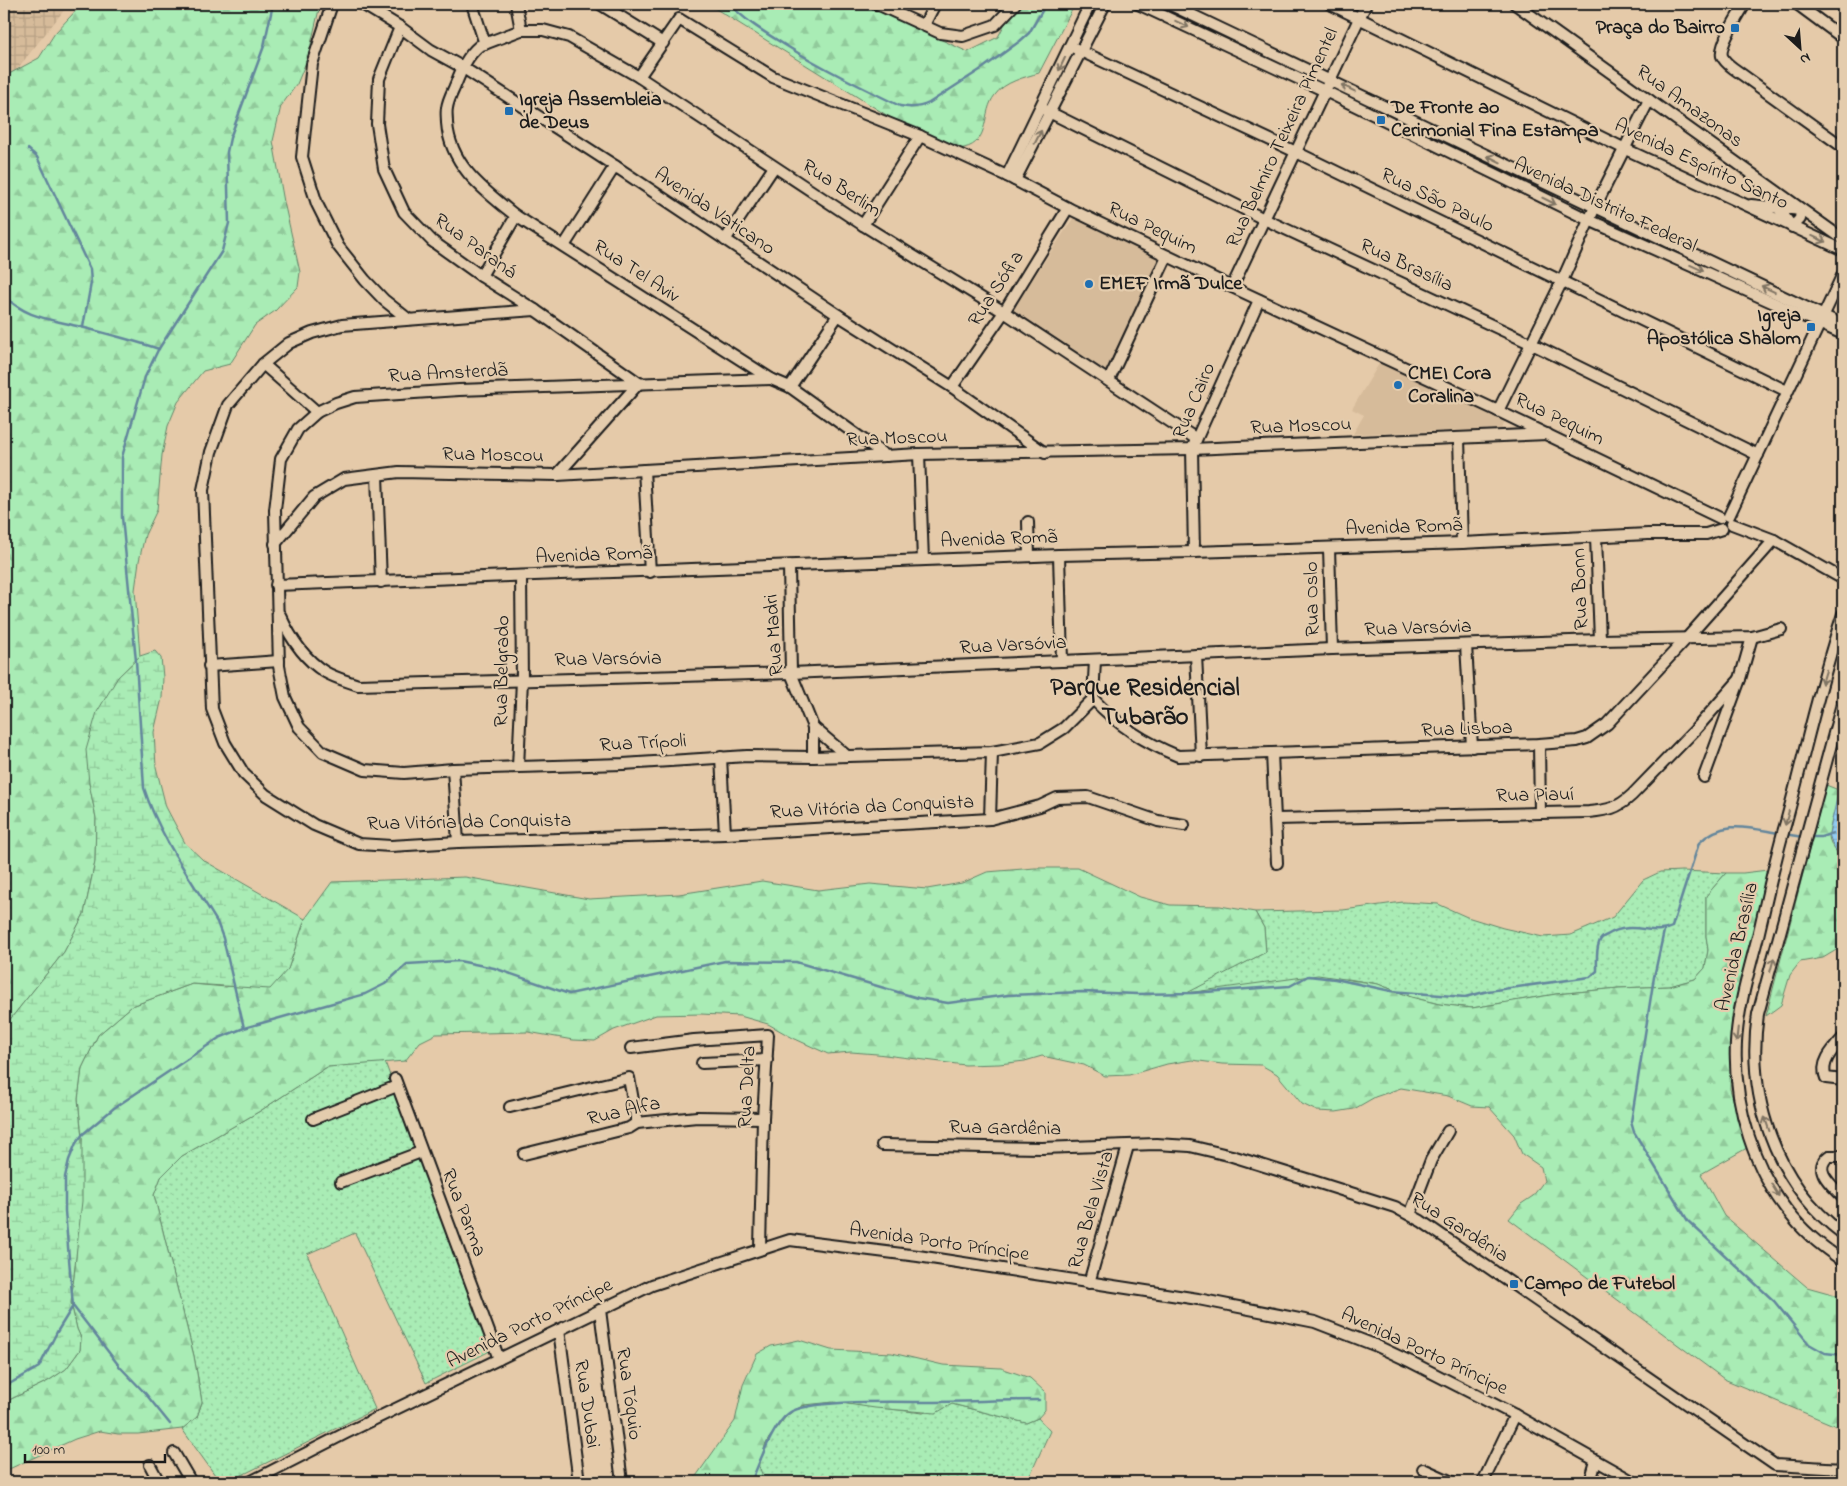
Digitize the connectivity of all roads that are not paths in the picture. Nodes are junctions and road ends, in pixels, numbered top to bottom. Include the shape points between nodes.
1 (332, 4) edge
2 (362, 4) edge
3 (472, 4) edge
4 (516, 4) edge
5 (600, 4) edge
6 (877, 4) edge
7 (934, 4) edge
8 (1015, 4) edge
9 (1090, 4) edge
10 (1105, 4) edge
11 (1138, 4) edge
12 (1169, 4) edge
13 (1330, 4) edge
14 (1366, 4) edge
15 (1515, 4) edge
16 (1745, 4) edge
17 (1796, 4) edge
18 (1358, 18) junction
19 (924, 25) junction
20 (400, 27) junction
21 (521, 30) junction
22 (1843, 38) edge
23 (663, 43) junction
24 (485, 44) junction
25 (1070, 46) junction
26 (1082, 50) junction
27 (462, 67) junction
28 (639, 77) junction
29 (1330, 79) junction
30 (1325, 91) junction
31 (1649, 100) junction
32 (1045, 110) junction
33 (920, 136) junction
34 (1843, 146) edge
35 (1623, 148) junction
36 (1296, 152) junction
37 (615, 166) junction
38 (774, 166) junction
39 (1754, 175) junction
40 (1011, 178) junction
41 (1743, 204) junction
42 (1595, 207) junction
43 (1068, 208) junction
44 (1779, 208) junction
45 (1801, 210) junction
46 (516, 216) junction
47 (1264, 219) junction
48 (1589, 220) junction
49 (863, 225) junction
50 (1792, 227) junction
51 (1843, 239) edge
52 (725, 240) junction
53 (564, 246) junction
54 (1843, 250) edge
55 (1167, 256) junction
56 (1843, 274) edge
57 (481, 276) junction
58 (1562, 281) junction
59 (1232, 287) junction
60 (1259, 300) junction
61 (535, 310) junction
62 (1004, 312) junction
63 (838, 315) junction
64 (1822, 319) junction
65 (408, 320) junction
66 (1843, 325) edge
67 (1843, 334) edge
68 (1532, 344) junction
69 (264, 364) junction
70 (771, 379) junction
71 (1109, 380) junction
72 (639, 383) junction
73 (790, 387) junction
74 (952, 387) junction
75 (1787, 390) junction
76 (1498, 411) junction
77 (317, 412) junction
78 (1547, 434) junction
79 (1195, 438) junction
80 (1459, 438) junction
81 (1192, 448) junction
82 (1045, 452) junction
83 (919, 454) junction
84 (1758, 455) junction
85 (886, 456) junction
86 (644, 470) junction
87 (377, 475) junction
88 (557, 475) junction
89 (1028, 522) dead end
90 (1726, 522) junction
91 (1596, 537) junction
92 (1774, 540) junction
93 (1462, 543) junction
94 (275, 544) junction
95 (1330, 548) junction
96 (1194, 552) junction
97 (1059, 555) junction
98 (1030, 556) junction
99 (923, 560) junction
100 (789, 566) junction
101 (650, 572) junction
102 (521, 576) junction
103 (1843, 579) edge
104 (381, 582) junction
105 (276, 585) junction
106 (278, 611) junction
107 (1843, 614) edge
108 (1781, 629) dead end
109 (1752, 637) junction
110 (1687, 638) junction
111 (1600, 640) junction
112 (1466, 645) junction
113 (1332, 649) junction
114 (1196, 655) junction
115 (1095, 660) junction
116 (279, 661) junction
117 (1062, 661) junction
118 (210, 666) junction
119 (792, 673) junction
120 (1740, 679) junction
121 (522, 680) junction
122 (1093, 699) junction
123 (1843, 700) edge
124 (813, 727) junction
125 (1539, 744) junction
126 (1472, 747) junction
127 (992, 752) junction
128 (1272, 753) junction
129 (847, 756) junction
130 (1201, 756) junction
131 (721, 757) junction
132 (813, 757) junction
133 (518, 767) junction
134 (453, 769) junction
135 (1704, 777) dead end
136 (1540, 813) junction
137 (990, 819) junction
138 (1276, 819) junction
139 (1184, 824) dead end
140 (725, 834) junction
141 (458, 842) junction
142 (1277, 863) dead end
143 (1843, 1038) edge
144 (631, 1048) dead end
145 (767, 1060) junction
146 (702, 1063) dead end
147 (1838, 1080) edge
148 (510, 1107) dead end
149 (763, 1118) junction
150 (313, 1120) dead end
151 (637, 1123) junction
152 (1448, 1131) dead end
153 (882, 1145) dead end
154 (1128, 1146) junction
155 (421, 1152) junction
156 (524, 1154) dead end
157 (1838, 1156) edge
158 (341, 1182) dead end
159 (1843, 1197) edge
160 (1410, 1215) junction
161 (1843, 1234) edge
162 (760, 1248) junction
163 (1843, 1261) edge
164 (1089, 1283) junction
165 (600, 1310) junction
166 (559, 1330) junction
167 (499, 1359) junction
168 (1515, 1415) junction
169 (174, 1453) dead end
170 (1596, 1462) junction
171 (150, 1466) dead end
172 (1423, 1468) dead end
173 (1843, 1469) edge
174 (159, 1482) edge
175 (191, 1482) edge
176 (253, 1482) edge
177 (579, 1482) edge
178 (622, 1482) edge
179 (1452, 1482) edge
180 (1482, 1482) edge
181 (1590, 1482) edge
182 (1634, 1482) edge

1 - 65 street via 312,64 302,157 317,204 338,246 364,280
2 - 20 street, Avenida Vaticano
3 - 24 street
4 - 21 street
5 - 23 street
6 - 19 street
7 - 19 street
8 - 19 street via 995,25 963,36 940,33
9 - 25 street
10 - 26 street
11 -> 30 street, Avenida Distrito Federal
12 - 29 street, Avenida Distrito Federal
13 - 18 street, Avenida Espírito Santo
14 - 18 street, Rua Belmiro Teixeira Pimentel
15 - 31 street, Rua Amazonas
16 - 34 street via 1723,45 1722,56 1729,65
17 - 22 street
18 - 29 street, Rua Belmiro Teixeira Pimentel
18 - 35 street, Avenida Espírito Santo
20 - 27 street, Avenida Vaticano
20 - 57 street, Rua Paraná via 379,80 377,124 384,169 404,212 432,241
21 - 24 street, Rua Berlim
21 - 28 street, Rua Berlim via 543,30 569,37
23 - 28 street
23 - 33 street, Rua Pequim via 679,19 773,77
24 - 27 street, Rua Berlim via 473,51
25 - 26 street, Rua São Paulo
25 -> 32 street
26 - 32 street
26 - 36 street, Rua São Paulo
27 - 37 street, Avenida Vaticano
27 - 46 street, Rua Tel Aviv via 446,109 448,133 455,155 480,188
28 - 38 street, Rua Berlim
29 - 30 street, Rua Belmiro Teixeira Pimentel
42 -> 29 street, Avenida Distrito Federal
30 - 36 street, Rua Belmiro Teixeira Pimentel
30 -> 48 street, Avenida Distrito Federal
31 - 35 street
31 - 39 street, Rua Amazonas
32 - 40 street
32 - 47 street, Rua Brasília
33 - 40 street, Rua Pequim
33 - 49 street
35 - 41 street, Avenida Espírito Santo
35 - 42 street
36 - 47 street, Rua Belmiro Teixeira Pimentel
36 - 58 street, Rua São Paulo
37 - 52 street, Avenida Vaticano
37 - 53 street
38 - 49 street, Rua Berlim
38 - 52 street
39 - 44 street
39 - 45 street, Rua Amazonas
40 - 43 street, Rua Pequim
41 - 44 street
41 - 50 street, Avenida Espírito Santo
42 - 48 street
64 -> 42 street, Avenida Distrito Federal
43 - 55 street, Rua Pequim
43 - 62 street, Rua Sófia
44 - 45 street
44 - 50 street
45 - 50 street via 1800,219
45 - 51 street, Rua Amazonas
46 - 53 street, Rua Tel Aviv
46 - 57 street
47 - 59 street, Rua Belmiro Teixeira Pimentel
47 - 68 street, Rua Brasília
48 - 58 street
48 -> 64 street, Avenida Distrito Federal
49 - 62 street, Rua Berlim
50 -> 54 street, Avenida Espírito Santo
52 - 63 street, Avenida Vaticano
53 - 70 street, Rua Tel Aviv
55 - 59 street, Rua Pequim
55 - 71 street
56 - 64 street
57 - 61 street, Rua Paraná
58 - 68 street
58 - 75 street, Rua São Paulo
59 - 60 street, Rua Pequim
60 - 76 street, Rua Pequim
60 - 79 street, Rua Cairo
61 - 65 street, Rua Vitória da Conquista
61 - 72 street, Rua Paraná
62 - 71 street, Rua Berlim
62 - 74 street, Rua Sófia
63 - 73 street
63 - 74 street, Avenida Vaticano
64 - 66 street, Avenida Distrito Federal
64 - 67 street, Avenida Distrito Federal
64 - 75 street
65 - 69 street, Rua Vitória da Conquista via 342,325 312,333 289,343
68 - 76 street
68 - 84 street, Rua Brasília
69 - 77 street
69 - 118 street, Rua Vitória da Conquista via 228,405 211,452 203,490
70 - 72 street, Rua Amsterdã
70 - 73 street, Rua Tel Aviv
71 - 79 street, Rua Berlim
72 - 77 street, Rua Amsterdã via 459,390 355,398
72 - 88 street
73 - 85 street, Rua Tel Aviv
74 - 82 street, Avenida Vaticano
75 - 84 street
76 - 78 street, Rua Pequim
77 - 94 street, Rua Amsterdã via 298,429 281,459 274,510
78 - 80 street, Rua Moscou
78 - 90 street, Rua Pequim
79 - 81 street, Rua Cairo
80 - 81 street, Rua Moscou
80 - 93 street
81 - 82 street, Rua Moscou
81 - 96 street, Rua Cairo
82 - 83 street, Rua Moscou
83 - 85 street, Rua Moscou
83 - 99 street
84 - 90 street
85 - 86 street, Rua Moscou
86 - 88 street, Rua Moscou
86 - 101 street
87 - 88 street, Rua Moscou via 399,472
87 - 94 street, Rua Moscou via 344,479 314,497
87 - 104 street
89 - 98 street
90 - 91 street, Avenida Romã via 1706,534
90 - 92 street, Rua Pequim
91 - 93 street, Avenida Romã
91 - 111 street, Rua Bonn
92 - 103 street, Rua Pequim
92 - 110 street, Rua Lisboa
93 - 95 street, Avenida Romã
94 - 105 street, Rua Amsterdã
95 - 96 street, Avenida Romã
95 - 113 street, Rua Oslo
96 - 97 street, Avenida Romã
97 - 98 street, Avenida Romã
97 - 117 street
98 - 99 street, Avenida Romã
99 - 100 street, Avenida Romã
100 - 101 street, Avenida Romã
100 - 119 street, Rua Madri
101 - 102 street, Avenida Romã
102 - 104 street, Avenida Romã
102 - 121 street, Rua Belgrado
104 - 105 street, Avenida Romã
105 - 106 street, Rua Trípoli
106 - 116 street, Rua Trípoli
106 - 121 street, Rua Varsóvia via 293,640 312,662 325,672 358,685
107 -> 163 street, Avenida Brasília via 1812,716 1778,851 1736,1042 1740,1103 1755,1153 1794,1219
108 - 109 street, Rua Varsóvia
109 - 110 street, Rua Varsóvia
109 - 120 street
110 - 111 street, Rua Varsóvia
110 - 125 street, Rua Lisboa via 1600,730 1577,741
111 - 112 street, Rua Varsóvia
112 - 113 street, Rua Varsóvia
112 - 126 street
113 - 114 street, Rua Varsóvia
114 - 115 street, Rua Varsóvia
114 - 130 street
115 - 117 street, Rua Varsóvia
115 - 122 street
116 - 118 street
116 - 134 street, Rua Trípoli via 285,697 299,728 323,752 364,770 404,773
117 - 119 street, Rua Varsóvia
118 - 141 street, Rua Vitória da Conquista via 212,710 225,743 244,774 266,794 314,825 359,844 391,846
119 - 121 street, Rua Varsóvia
119 - 124 street, Rua Madri
120 - 135 street
120 - 136 street, Rua Piauí via 1695,730 1618,806 1589,812
121 - 133 street, Rua Belgrado
122 - 127 street, Rua Trípoli via 1064,728 1040,742
122 - 130 street, Rua Lisboa via 1127,730 1151,745 1178,756
161 -> 123 street, Avenida Brasília via 1808,1201 1790,1177 1759,1100 1755,1068 1758,1014
124 - 129 street, Rua Madri
124 - 132 street, Rua Madri
125 - 126 street, Rua Lisboa
125 - 136 street
126 - 128 street, Rua Lisboa
127 - 129 street, Rua Trípoli
127 - 137 street
128 - 130 street, Rua Lisboa
128 - 138 street
129 - 132 street, Rua Trípoli
131 - 132 street, Rua Trípoli
131 - 133 street, Rua Trípoli
131 - 140 street
133 - 134 street, Rua Trípoli
134 - 141 street
136 - 138 street, Rua Piauí
137 - 139 street, Rua Vitória da Conquista via 1057,798 1088,797 1158,822
137 - 140 street, Rua Vitória da Conquista
138 - 142 street
140 - 141 street, Rua Vitória da Conquista
143 - 147 street via 1831,1052 1824,1071 1826,1078
144 - 145 street, Rua Delta via 768,1035
145 - 146 street
145 - 149 street, Rua Delta
148 - 151 street via 629,1078
149 - 151 street, Rua Alfa via 697,1117
149 - 162 street, Rua Delta
150 - 155 street, Rua Parma via 396,1083
151 - 156 street, Rua Alfa
152 - 160 street via 1431,1160
153 - 154 street, Rua Gardênia
154 - 160 street, Rua Gardênia via 1190,1146 1232,1156
154 - 164 street, Rua Bela Vista
155 - 158 street
155 - 167 street, Rua Parma
157 - 159 street via 1825,1159 1822,1168 1825,1178
160 - 173 street, Rua Gardênia via 1775,1465
162 - 164 street, Avenida Porto Príncipe via 790,1240
162 - 165 street, Avenida Porto Príncipe via 652,1285
164 - 168 street, Avenida Porto Príncipe via 1198,1299 1315,1322 1377,1346
165 - 166 street, Avenida Porto Príncipe
165 - 178 street, Rua Tóquio
166 - 167 street, Avenida Porto Príncipe
166 - 177 street, Rua Dubai
167 - 176 street, Avenida Porto Príncipe
168 - 170 street, Avenida Porto Príncipe
168 - 180 street
169 - 175 street
170 - 181 street
170 - 182 street, Avenida Porto Príncipe
171 - 174 street
172 - 179 street

